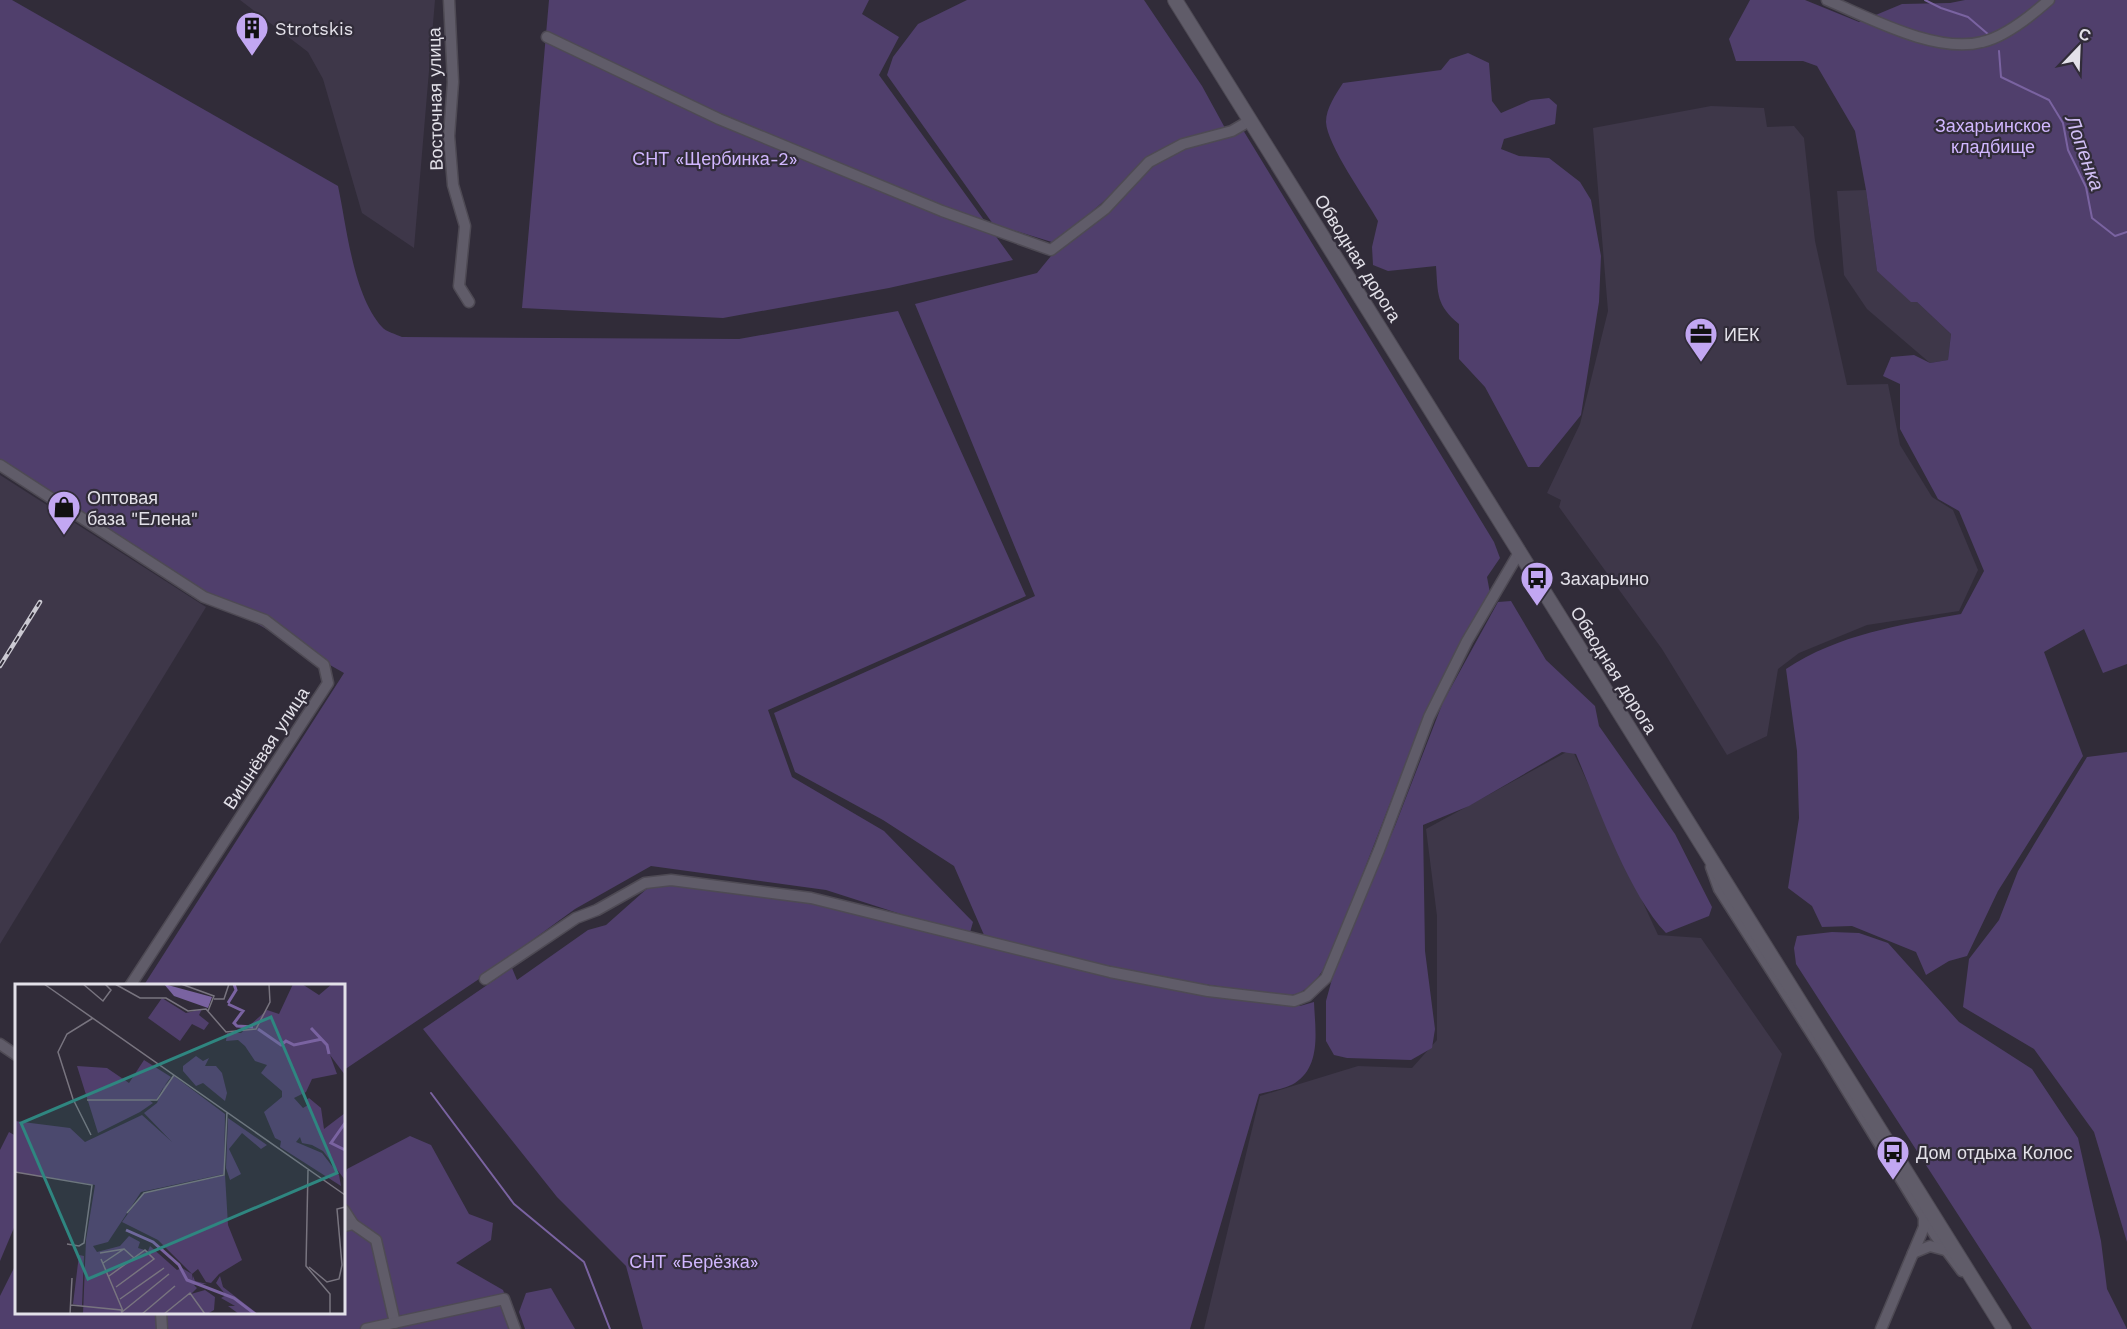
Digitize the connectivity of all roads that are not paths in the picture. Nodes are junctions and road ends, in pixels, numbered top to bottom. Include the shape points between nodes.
1 (449, 0) edge
2 (1175, 0) edge
3 (1827, 0) edge
4 (2049, 0) edge
5 (547, 36) dead end
6 (1251, 120) junction
7 (469, 302) dead end
8 (0, 465) edge
9 (1520, 551) junction
10 (1703, 847) junction
11 (485, 979) dead end
12 (131, 984) edge
13 (0, 1044) edge
14 (15, 1054) edge
15 (1924, 1217) junction
16 (348, 1225) edge
17 (1945, 1250) junction
18 (1911, 1256) junction
19 (1979, 1290) junction
20 (161, 1314) edge
21 (395, 1323) junction
22 (162, 1329) edge
23 (366, 1329) edge
24 (515, 1329) edge
25 (1881, 1329) edge
26 (2004, 1329) edge

1 - 7 street, Восточная улица via 453,185 465,226 459,286
2 - 6 main road, Обводная дорога
3 - 4 street via 1925,38 1959,45 1983,42
5 - 6 street via 719,119 942,211 1051,250 1105,209 1149,162 1183,144 1232,131
6 - 9 main road, Обводная дорога
8 - 12 street, Вишнёвая улица via 204,597 265,620 324,665 328,683
9 - 10 main road, Обводная дорога
9 - 11 street via 1429,717 1326,978 1307,996 1294,1001 1208,991 1030,954 811,898 671,880 645,883 576,918
10 - 15 street via 1719,889
10 - 19 main road, Обводная дорога
13 - 14 street
15 - 17 street
15 - 18 street via 1924,1227
16 - 21 street via 376,1240
17 - 18 street via 1930,1246
17 - 19 street
18 - 25 street
19 - 26 main road, Обводная дорога
20 - 22 street
21 - 23 street
21 - 24 street via 504,1299

